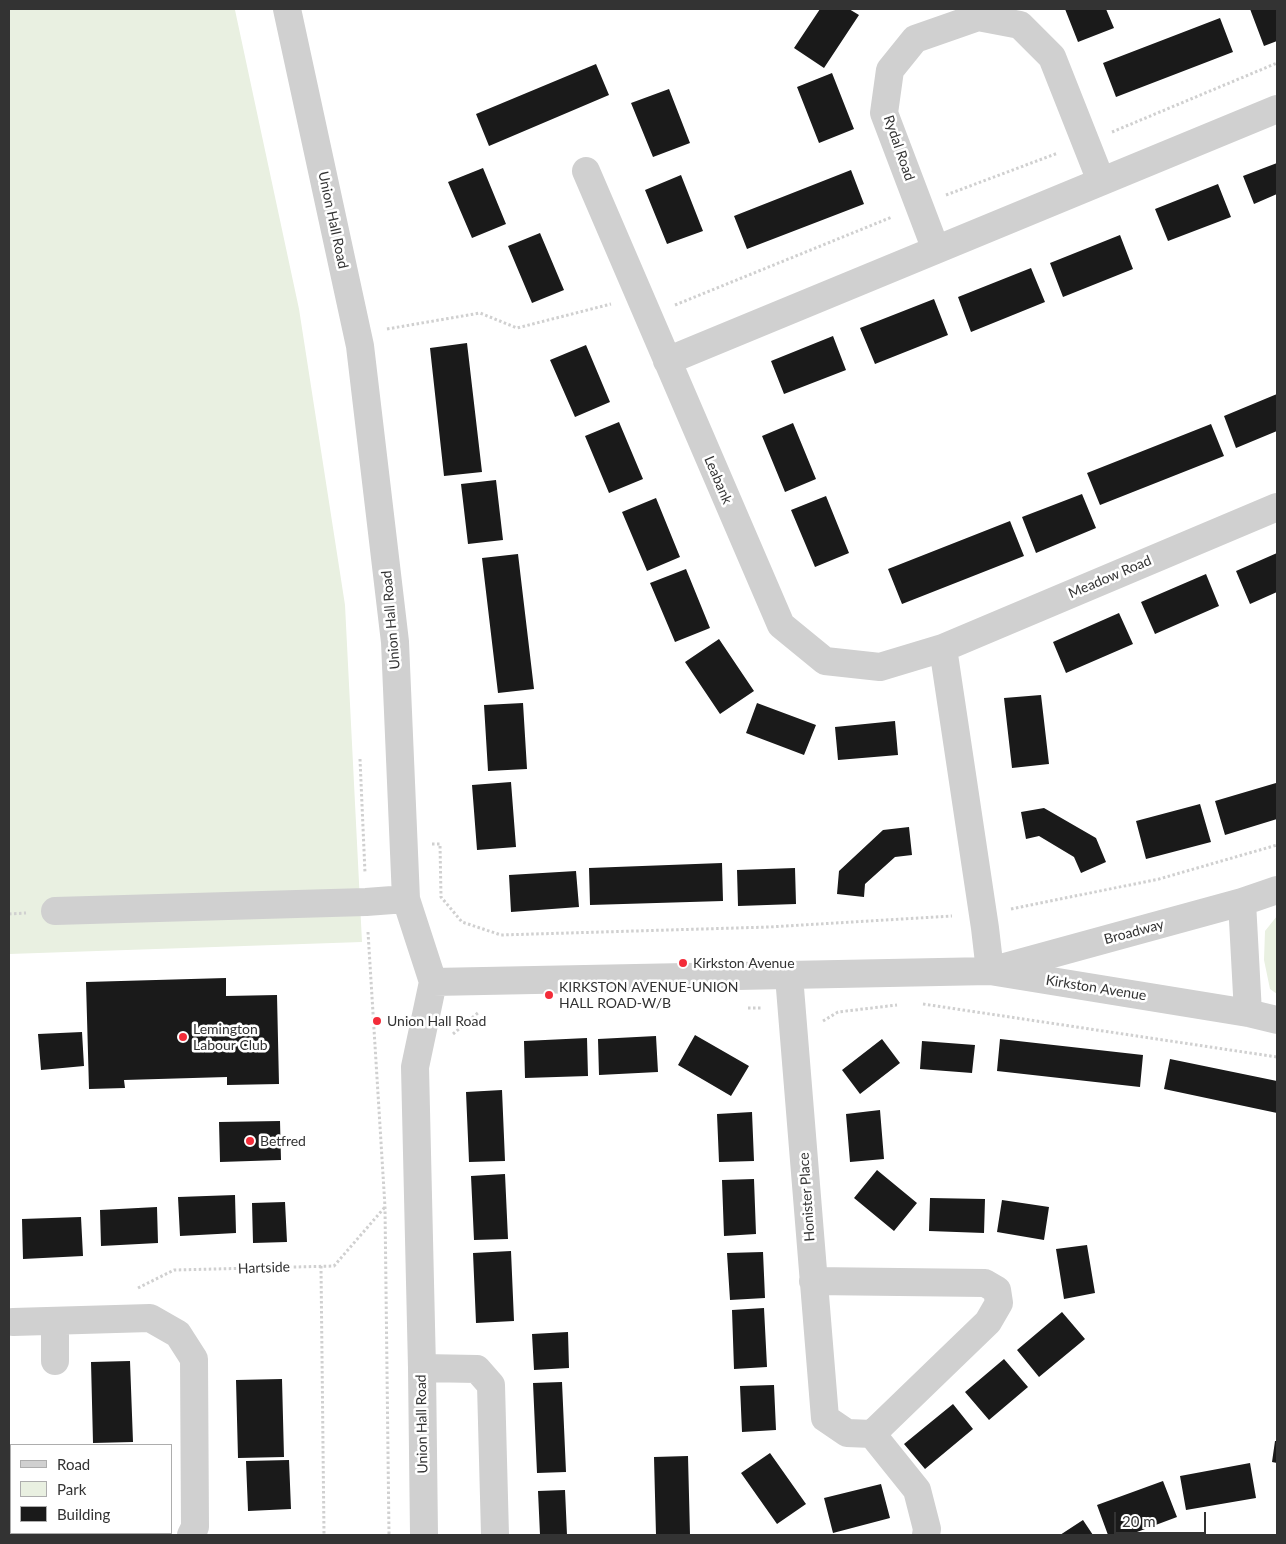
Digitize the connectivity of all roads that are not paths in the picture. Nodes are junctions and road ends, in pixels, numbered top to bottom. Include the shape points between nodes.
1 (287, 9) edge
2 (1277, 109) edge
3 (586, 171) dead end
4 (1102, 181) junction
5 (936, 250) junction
6 (667, 361) junction
7 (1277, 507) edge
8 (943, 648) junction
9 (1277, 890) edge
10 (406, 899) junction
11 (1242, 902) junction
12 (55, 911) dead end
13 (990, 971) junction
14 (789, 976) junction
15 (433, 982) junction
16 (1248, 1013) junction
17 (1277, 1020) edge
18 (813, 1281) junction
19 (55, 1321) junction
20 (13, 1322) dead end
21 (55, 1361) dead end
22 (422, 1368) junction
23 (872, 1434) junction
24 (191, 1535) edge
25 (424, 1535) edge
26 (495, 1535) edge
27 (926, 1535) edge

1 - 10 street, Union Hall Road via 360,346 395,642
2 - 4 street
3 - 6 street, Leabank
4 - 5 street
4 - 5 street, Rydal Road via 1052,57 1020,25 978,16 915,39 890,70 884,113
5 - 6 street
6 - 8 street, Leabank via 781,626 825,661 880,667
7 - 8 street, Meadow Road
8 - 13 street
9 - 11 street, Broadway
10 - 12 street
10 - 15 street, Union Hall Road
11 - 13 street, Broadway
11 - 16 street
13 - 14 street, Kirkston Avenue
13 - 16 street, Kirkston Avenue
14 - 15 street, Kirkston Avenue
14 - 18 street, Honister Place
15 - 22 street, Union Hall Road via 415,1067
16 - 17 street, Kirkston Avenue
18 - 23 street, Honister Place via 825,1418 847,1433
18 - 23 street via 985,1282 997,1290 999,1303 988,1322
19 - 20 street
19 - 21 street
19 - 24 street via 150,1318 178,1334 194,1358 195,1527
22 - 25 street, Union Hall Road
22 - 26 street via 477,1369 491,1385
23 - 27 street via 917,1490

